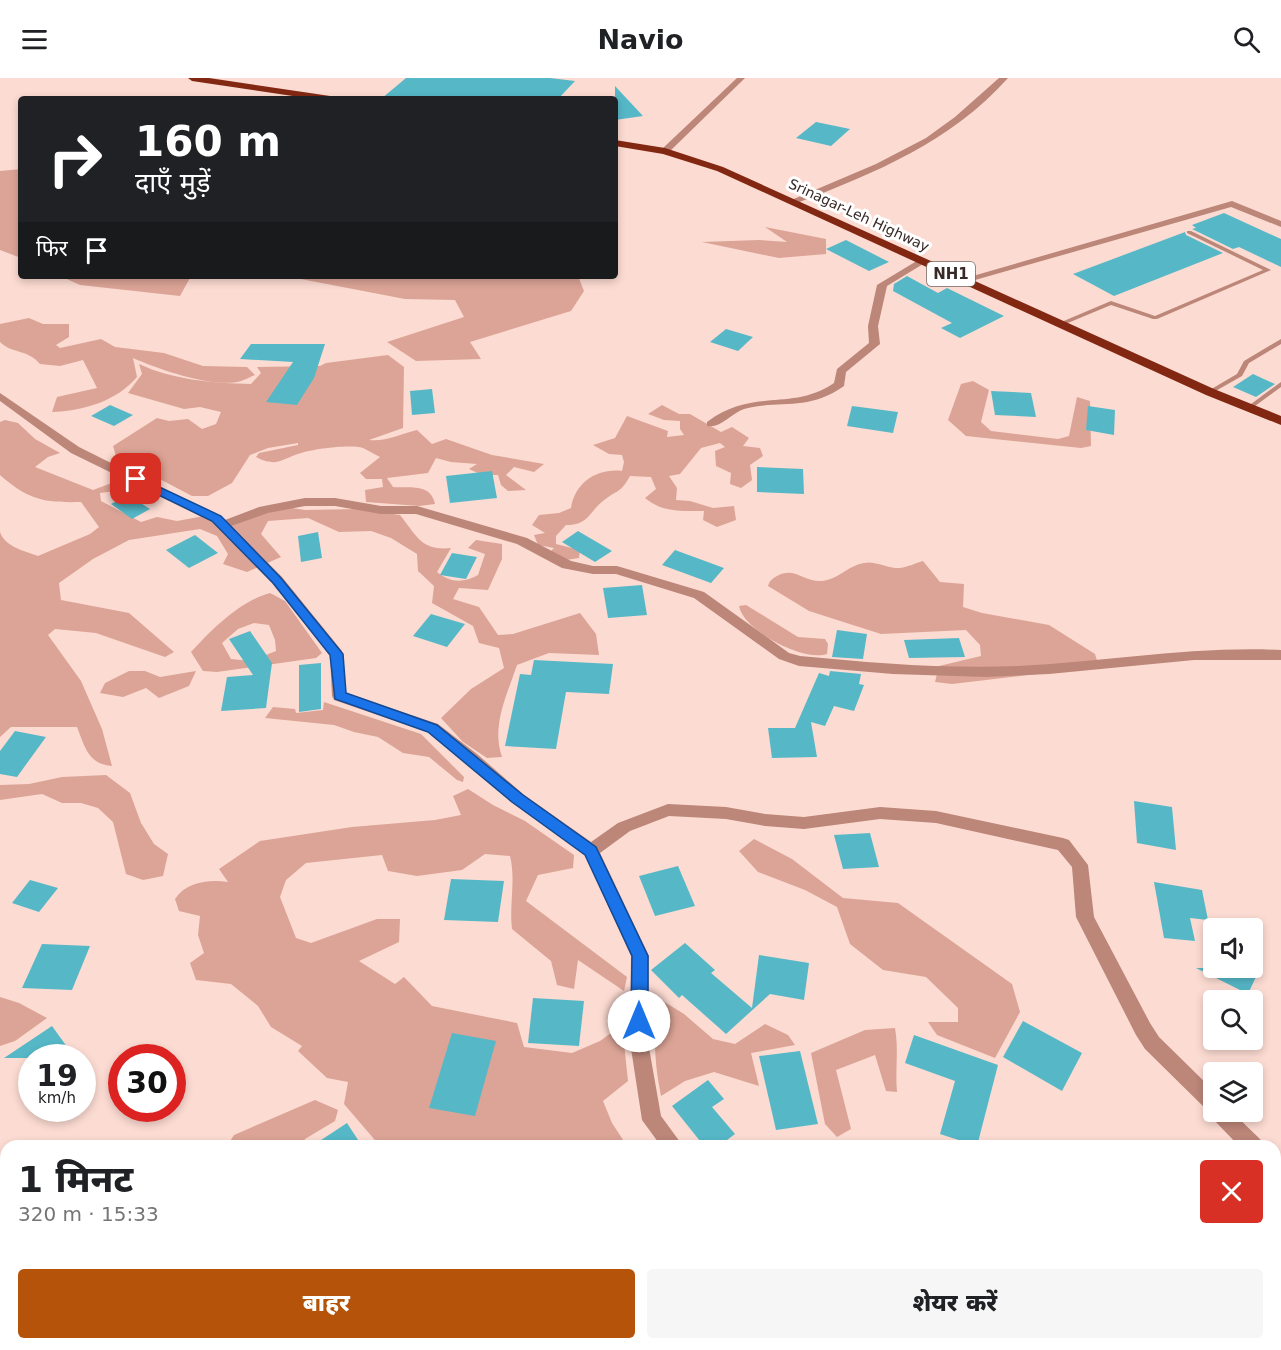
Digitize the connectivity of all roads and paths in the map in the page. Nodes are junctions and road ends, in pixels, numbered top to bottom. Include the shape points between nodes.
1 (192, 78) edge
2 (741, 78) edge
3 (1004, 78) edge
4 (310, 96) edge
5 (618, 143) edge
6 (665, 151) junction
7 (794, 201) junction
8 (1281, 224) edge
9 (1189, 232) dead end
10 (923, 261) junction
11 (964, 280) junction
12 (1061, 324) junction
13 (1281, 341) edge
14 (1281, 384) edge
15 (1210, 392) junction
16 (0, 396) edge
17 (1249, 408) junction
18 (1281, 421) edge
19 (711, 424) dead end
20 (223, 525) junction
21 (1281, 655) edge
22 (591, 851) junction
23 (1203, 1095) edge
24 (1229, 1122) edge
25 (668, 1140) edge
26 (1247, 1140) edge

1 - 4 highway
2 - 6 street
3 - 7 street via 931,139 879,168
5 - 6 highway, Srinagar-Leh Highway / NH1
6 - 7 highway, Srinagar-Leh Highway / NH1 via 720,169
7 - 10 highway, Srinagar-Leh Highway / NH1
8 - 11 street via 1232,204
9 - 12 lane via 1268,270 1155,318 1111,303
10 - 11 highway, Srinagar-Leh Highway / NH1
10 - 19 street via 882,285 873,326 875,344 841,371 840,384 827,394 804,402 743,406
11 - 12 highway, Srinagar-Leh Highway / NH1
12 - 15 highway, Srinagar-Leh Highway / NH1
13 - 15 lane via 1246,362 1239,375
14 - 17 lane
15 - 17 highway, Srinagar-Leh Highway / NH1
16 - 20 street via 75,450
17 - 18 highway, Srinagar-Leh Highway / NH1
20 - 21 street via 272,506 297,502 417,510 522,541 567,565 617,570 699,595 784,656 799,661 895,671 971,673 1186,656
20 - 22 street via 277,580 337,654 339,696 433,729
22 - 23 street via 624,827 668,810 804,823 880,813 936,817 1063,846 1080,865 1084,917 1143,1029
22 - 25 street via 640,956 639,1042 652,1120
24 - 26 street

